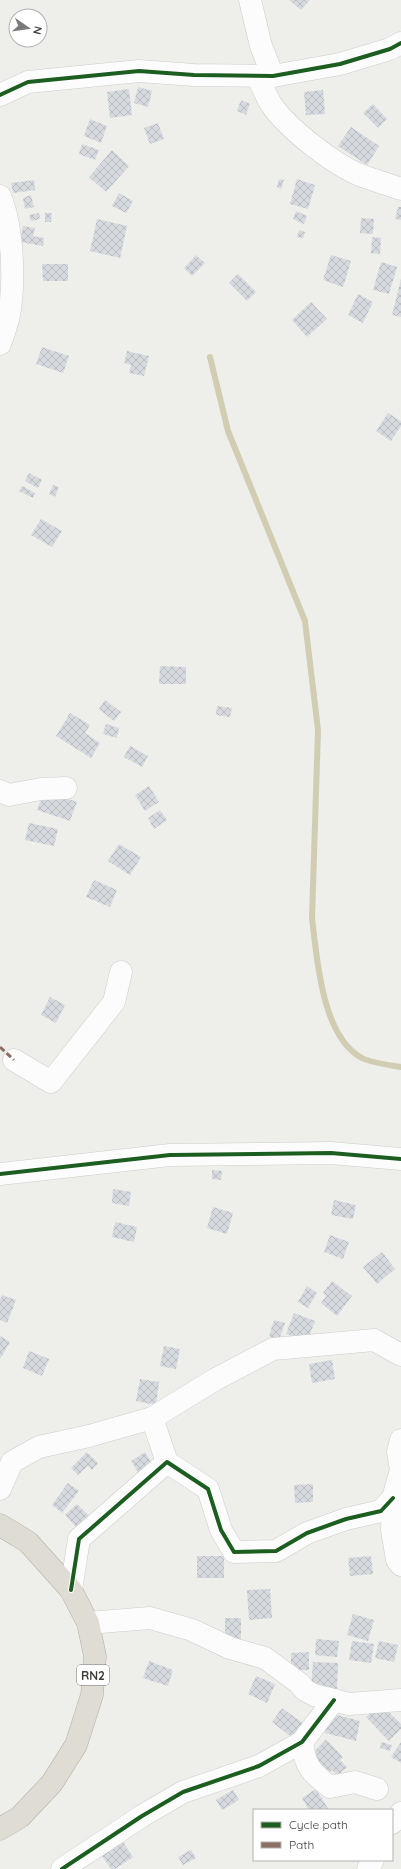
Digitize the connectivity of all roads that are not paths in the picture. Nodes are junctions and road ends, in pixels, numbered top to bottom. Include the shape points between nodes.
1 (250, 0) edge
2 (401, 43) edge
3 (265, 76) junction
4 (0, 95) edge
5 (401, 189) edge
6 (0, 196) edge
7 (0, 344) edge
8 (66, 788) dead end
9 (0, 791) edge
10 (121, 972) dead end
11 (14, 1060) dead end
12 (401, 1159) edge
13 (0, 1174) edge
14 (401, 1355) edge
15 (152, 1418) junction
16 (401, 1440) edge
17 (167, 1462) junction
18 (0, 1489) edge
19 (393, 1498) junction
20 (0, 1525) edge
21 (401, 1565) edge
22 (71, 1590) junction
23 (88, 1623) junction
24 (334, 1700) junction
25 (401, 1700) edge
26 (302, 1742) junction
27 (378, 1789) dead end
28 (401, 1813) edge
29 (393, 1822) edge
30 (0, 1829) edge
31 (62, 1869) edge

1 - 3 street
2 - 3 street via 390,49 340,64
3 - 4 street via 139,71 28,82
3 - 5 street via 271,104 306,139 336,162 360,175
6 - 7 street via 11,238 12,276 9,315
8 - 9 street via 41,789 9,795
10 - 11 street via 114,1002 51,1082
12 - 13 street via 331,1153 170,1155
14 - 15 street via 374,1340 273,1349 216,1379
15 - 17 street
15 - 18 street via 39,1447 12,1462
16 - 19 street via 398,1452 401,1470
17 - 19 street via 208,1489 221,1530 234,1552 276,1551 307,1533 346,1519 381,1512
17 - 22 street via 79,1539
19 - 21 street via 392,1530 397,1560
20 - 22 highway, RN2 via 28,1542
22 - 23 highway, RN2
23 - 24 street via 150,1618 192,1630 230,1648 265,1658 305,1690
23 - 30 highway, RN2 via 95,1656 92,1696 76,1745 52,1783 20,1817
24 - 25 street via 349,1704
24 - 26 street
26 - 27 street via 304,1758 313,1773 330,1787 354,1782
26 - 31 street via 259,1766 183,1792
28 - 29 street

